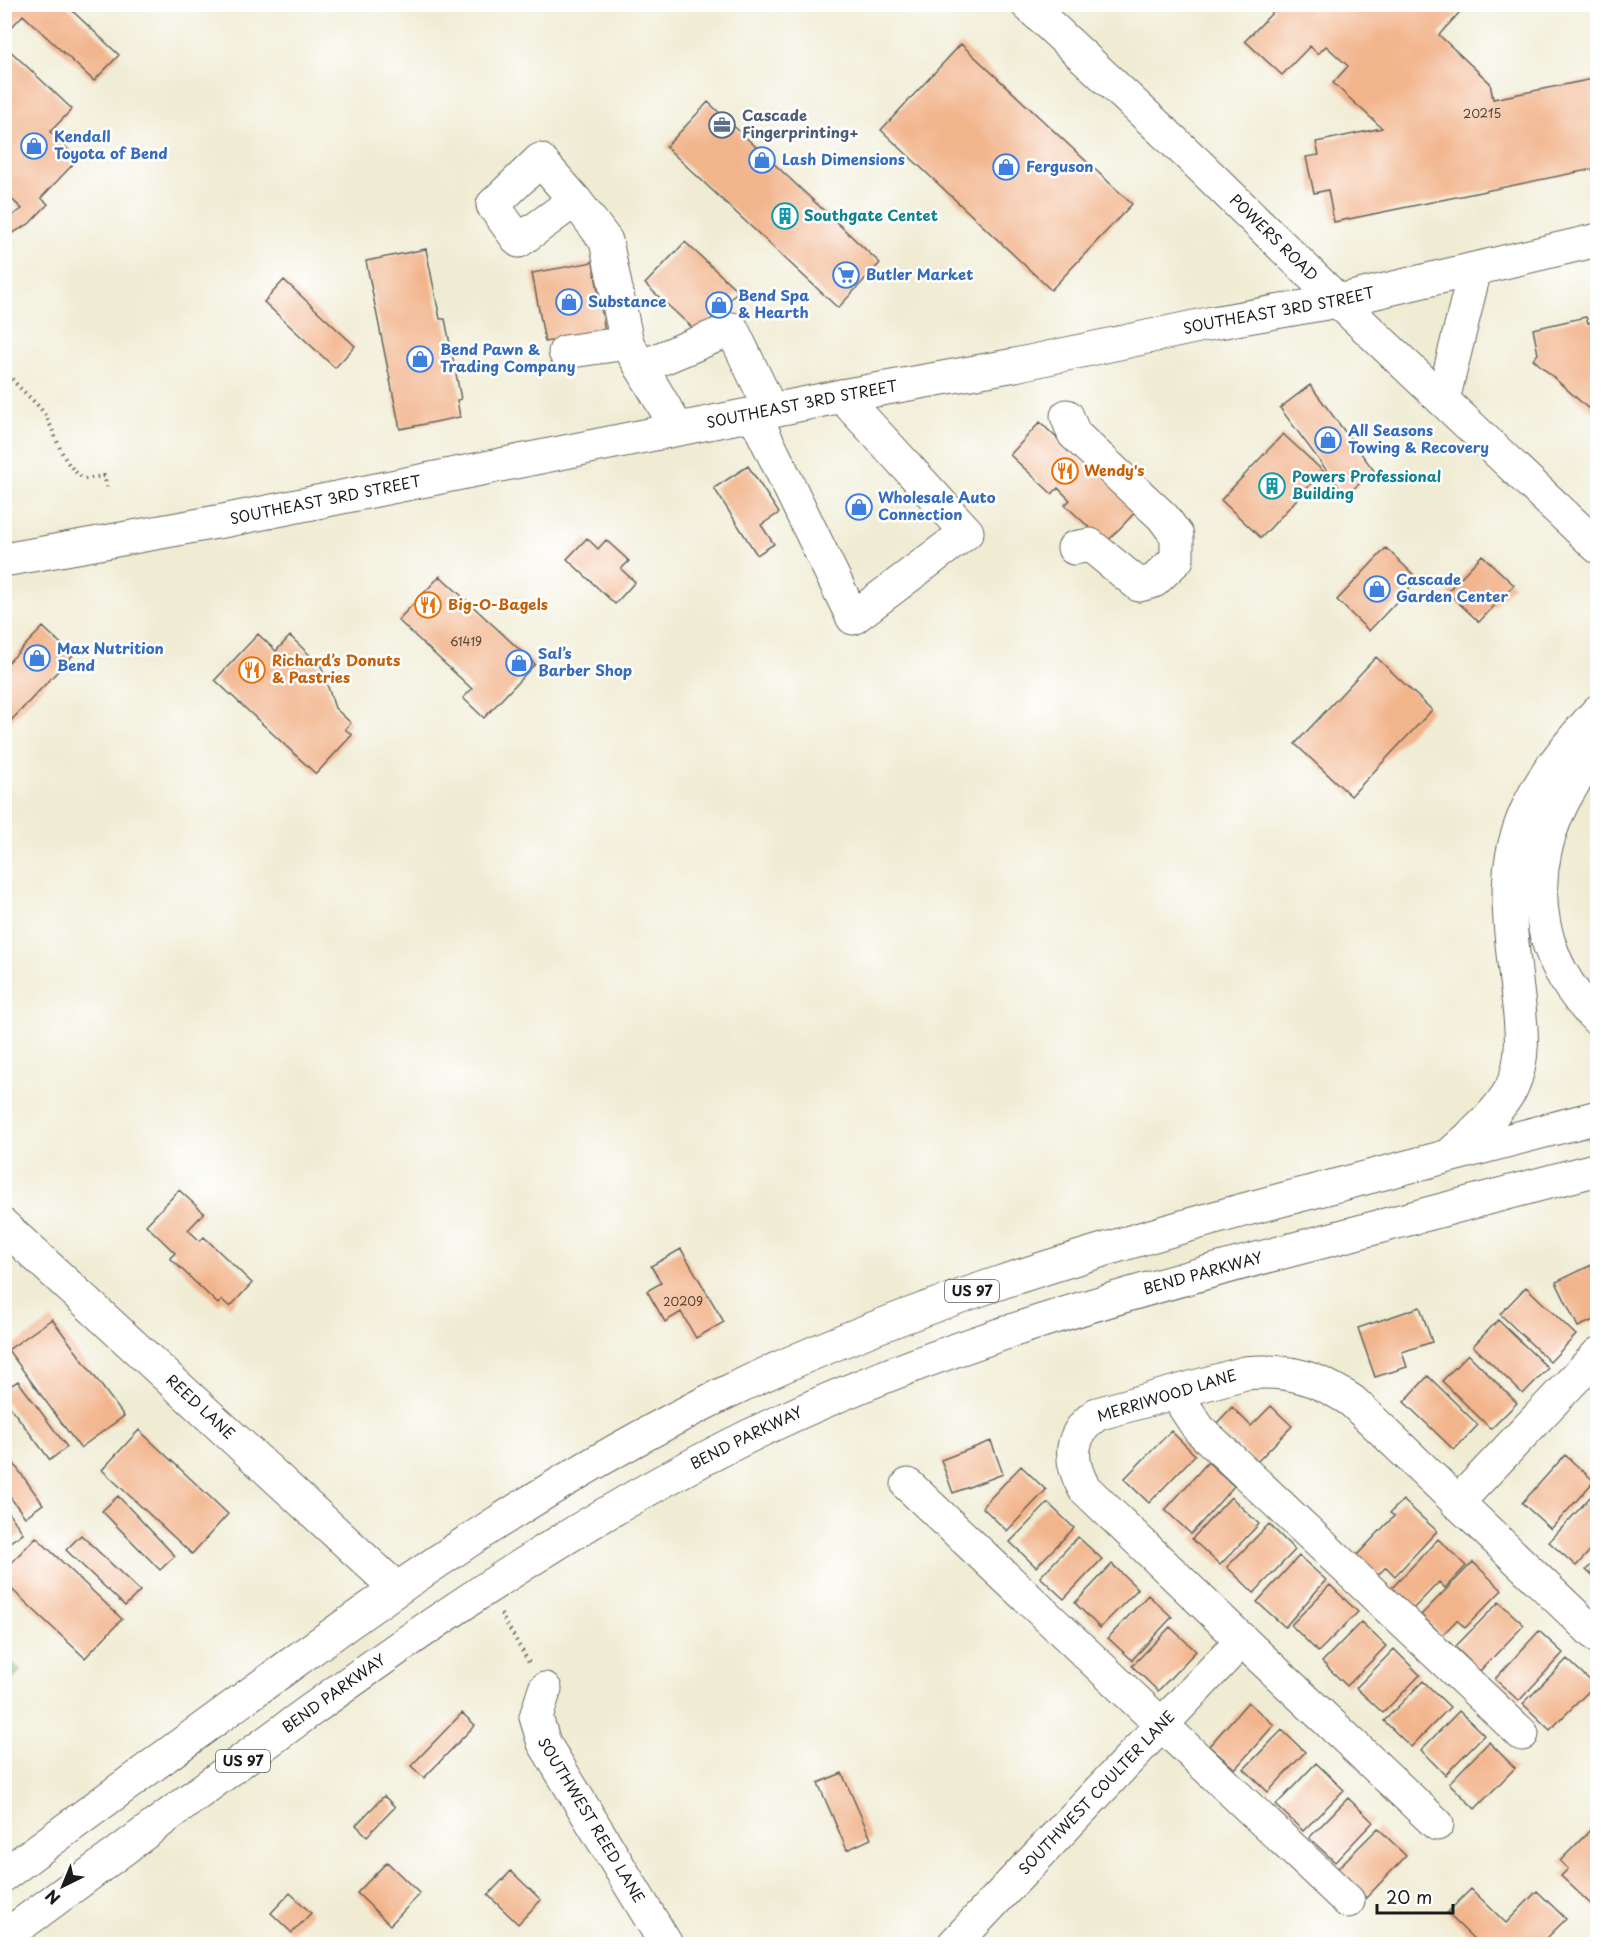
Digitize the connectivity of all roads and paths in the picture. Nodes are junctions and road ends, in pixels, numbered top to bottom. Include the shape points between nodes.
1 (1027, 4) edge
2 (575, 200) junction
3 (1598, 240) edge
4 (1475, 269) junction
5 (1338, 301) junction
6 (565, 352) dead end
7 (634, 355) junction
8 (5, 369) edge
9 (842, 396) junction
10 (1443, 400) junction
11 (763, 412) junction
12 (1067, 416) dead end
13 (677, 428) junction
14 (106, 487) dead end
15 (1598, 547) edge
16 (1074, 548) dead end
17 (4, 560) edge
18 (1598, 711) edge
19 (1598, 751) edge
20 (1598, 1020) edge
21 (1598, 1117) edge
22 (1449, 1155) junction
23 (1598, 1169) edge
24 (4, 1226) edge
25 (1598, 1354) edge
26 (1181, 1391) junction
27 (908, 1485) dead end
28 (1457, 1503) junction
29 (397, 1589) junction
30 (501, 1614) dead end
31 (1598, 1636) edge
32 (1242, 1640) junction
33 (545, 1689) joint
34 (1163, 1725) junction
35 (1522, 1734) dead end
36 (1437, 1824) dead end
37 (4, 1875) edge
38 (1348, 1901) dead end
39 (4, 1937) edge
40 (666, 1944) edge
41 (954, 1944) edge

1 - 5 main road, POWERS ROAD
2 - 2 main road via 540,160 493,205 519,241
2 - 7 main road via 606,241
3 - 4 main road, SOUTHEAST 3RD STREET
4 - 5 main road, SOUTHEAST 3RD STREET
4 - 10 main road
5 - 9 main road, SOUTHEAST 3RD STREET
5 - 10 main road, POWERS ROAD
6 - 7 main road
7 - 11 main road via 732,329
7 - 13 main road
8 - 14 path via 44,414 64,459 75,472 84,478 104,476
9 - 11 main road, SOUTHEAST 3RD STREET
9 - 11 main road via 967,532 853,618
10 - 15 main road, POWERS ROAD
11 - 13 main road, SOUTHEAST 3RD STREET
12 - 16 main road via 1074,434 1163,517 1177,536 1177,559 1155,581 1140,585 1090,545
13 - 17 main road, SOUTHEAST 3RD STREET via 228,520
18 - 22 main road via 1542,780 1515,844 1509,891 1522,1033 1517,1074 1498,1107
19 - 20 main road via 1571,784 1554,818 1544,854 1541,886 1555,959 1572,990
21 - 22 main road, US 97
22 - 29 main road, US 97 via 1107,1248 973,1291 842,1340 716,1398 614,1452
23 - 39 main road, BEND PARKWAY / US 97 via 1210,1270 1078,1309 904,1369 776,1423 653,1486 485,1590 317,1707
24 - 29 main road, REED LANE
25 - 28 main road
26 - 28 main road, MERRIWOOD LANE via 1245,1373 1268,1371 1298,1375 1327,1385 1352,1401
26 - 32 main road, MERRIWOOD LANE via 1097,1414 1084,1424 1073,1456 1076,1473 1084,1488
26 - 35 main road via 1185,1408 1199,1428
27 - 34 main road
28 - 31 main road, MERRIWOOD LANE
29 - 37 main road, US 97
30 - 33 path
32 - 34 main road, SOUTHWEST COULTER LANE
32 - 36 main road, MERRIWOOD LANE
33 - 40 main road, SOUTHWEST REED LANE via 536,1717 544,1743
34 - 38 main road
34 - 41 main road, SOUTHWEST COULTER LANE

